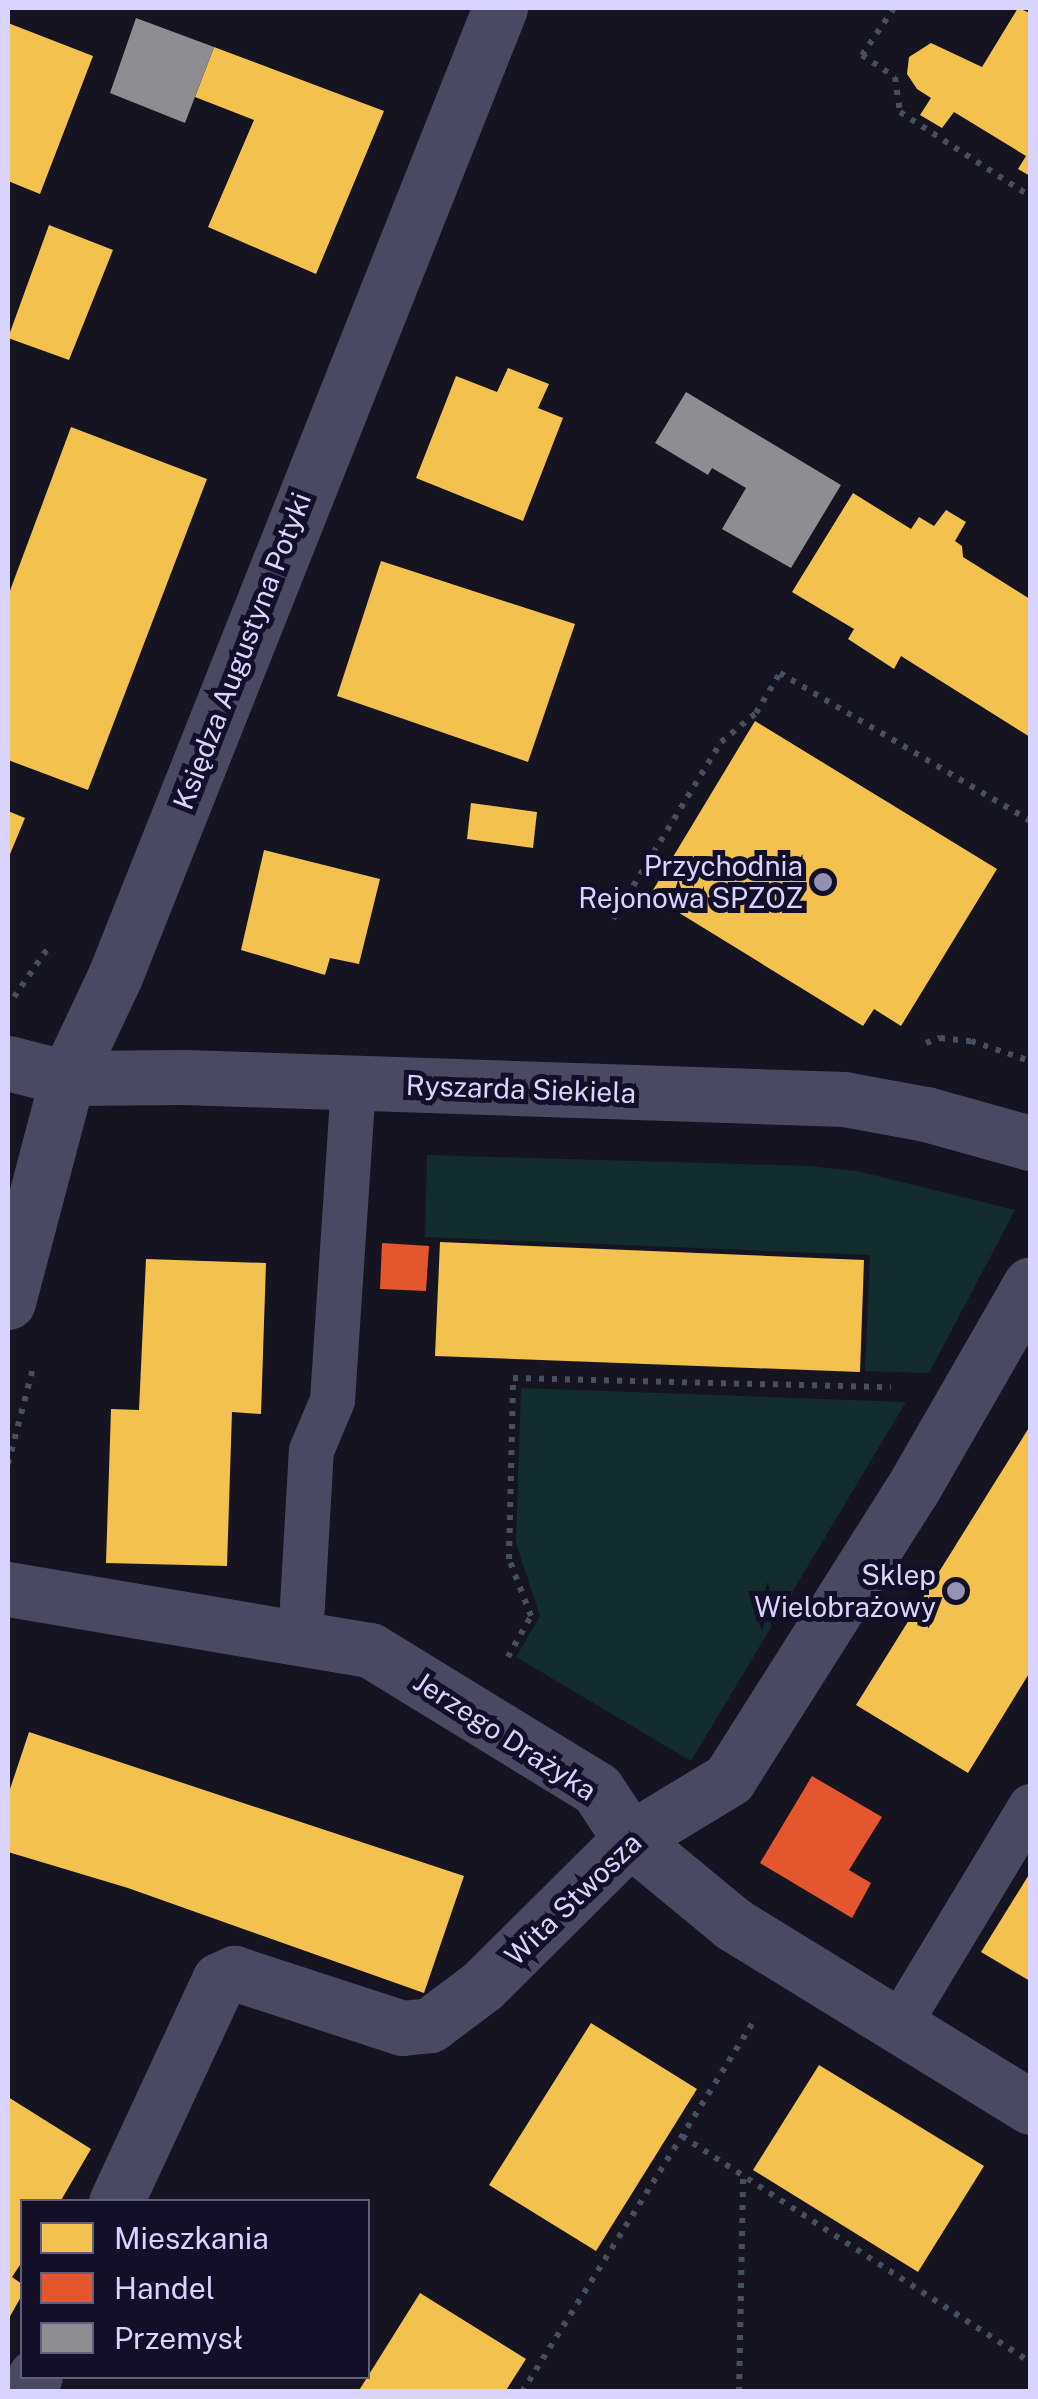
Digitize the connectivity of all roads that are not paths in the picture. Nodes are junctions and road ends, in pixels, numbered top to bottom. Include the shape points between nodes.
1 (500, 8) edge
2 (8, 1063) edge
3 (67, 1078) junction
4 (353, 1083) junction
5 (1030, 1143) edge
6 (1027, 1298) edge
7 (8, 1302) edge
8 (8, 1589) edge
9 (300, 1638) junction
10 (1030, 1806) edge
11 (630, 1839) junction
12 (898, 2025) junction
13 (1030, 2107) edge
14 (117, 2199) edge

1 - 3 street, Księdza Augustyna Potyki via 115,976
2 - 3 street, Ryszarda Siekiela
3 - 4 street, Ryszarda Siekiela
3 - 7 street, Księdza Augustyna Potyki
4 - 5 street, Ryszarda Siekiela via 844,1099
4 - 9 lane via 332,1400 312,1450
6 - 11 street, Wita Stwosza via 729,1779
8 - 9 street, Jerzego Drażyka
9 - 11 street, Jerzego Drażyka via 370,1650 596,1789
10 - 12 lane
11 - 12 street, Jerzego Drażyka via 733,1924
11 - 14 street, Wita Stwosza via 482,1986 430,2024 402,2028 234,1972 219,1980
12 - 13 street, Jerzego Drażyka

